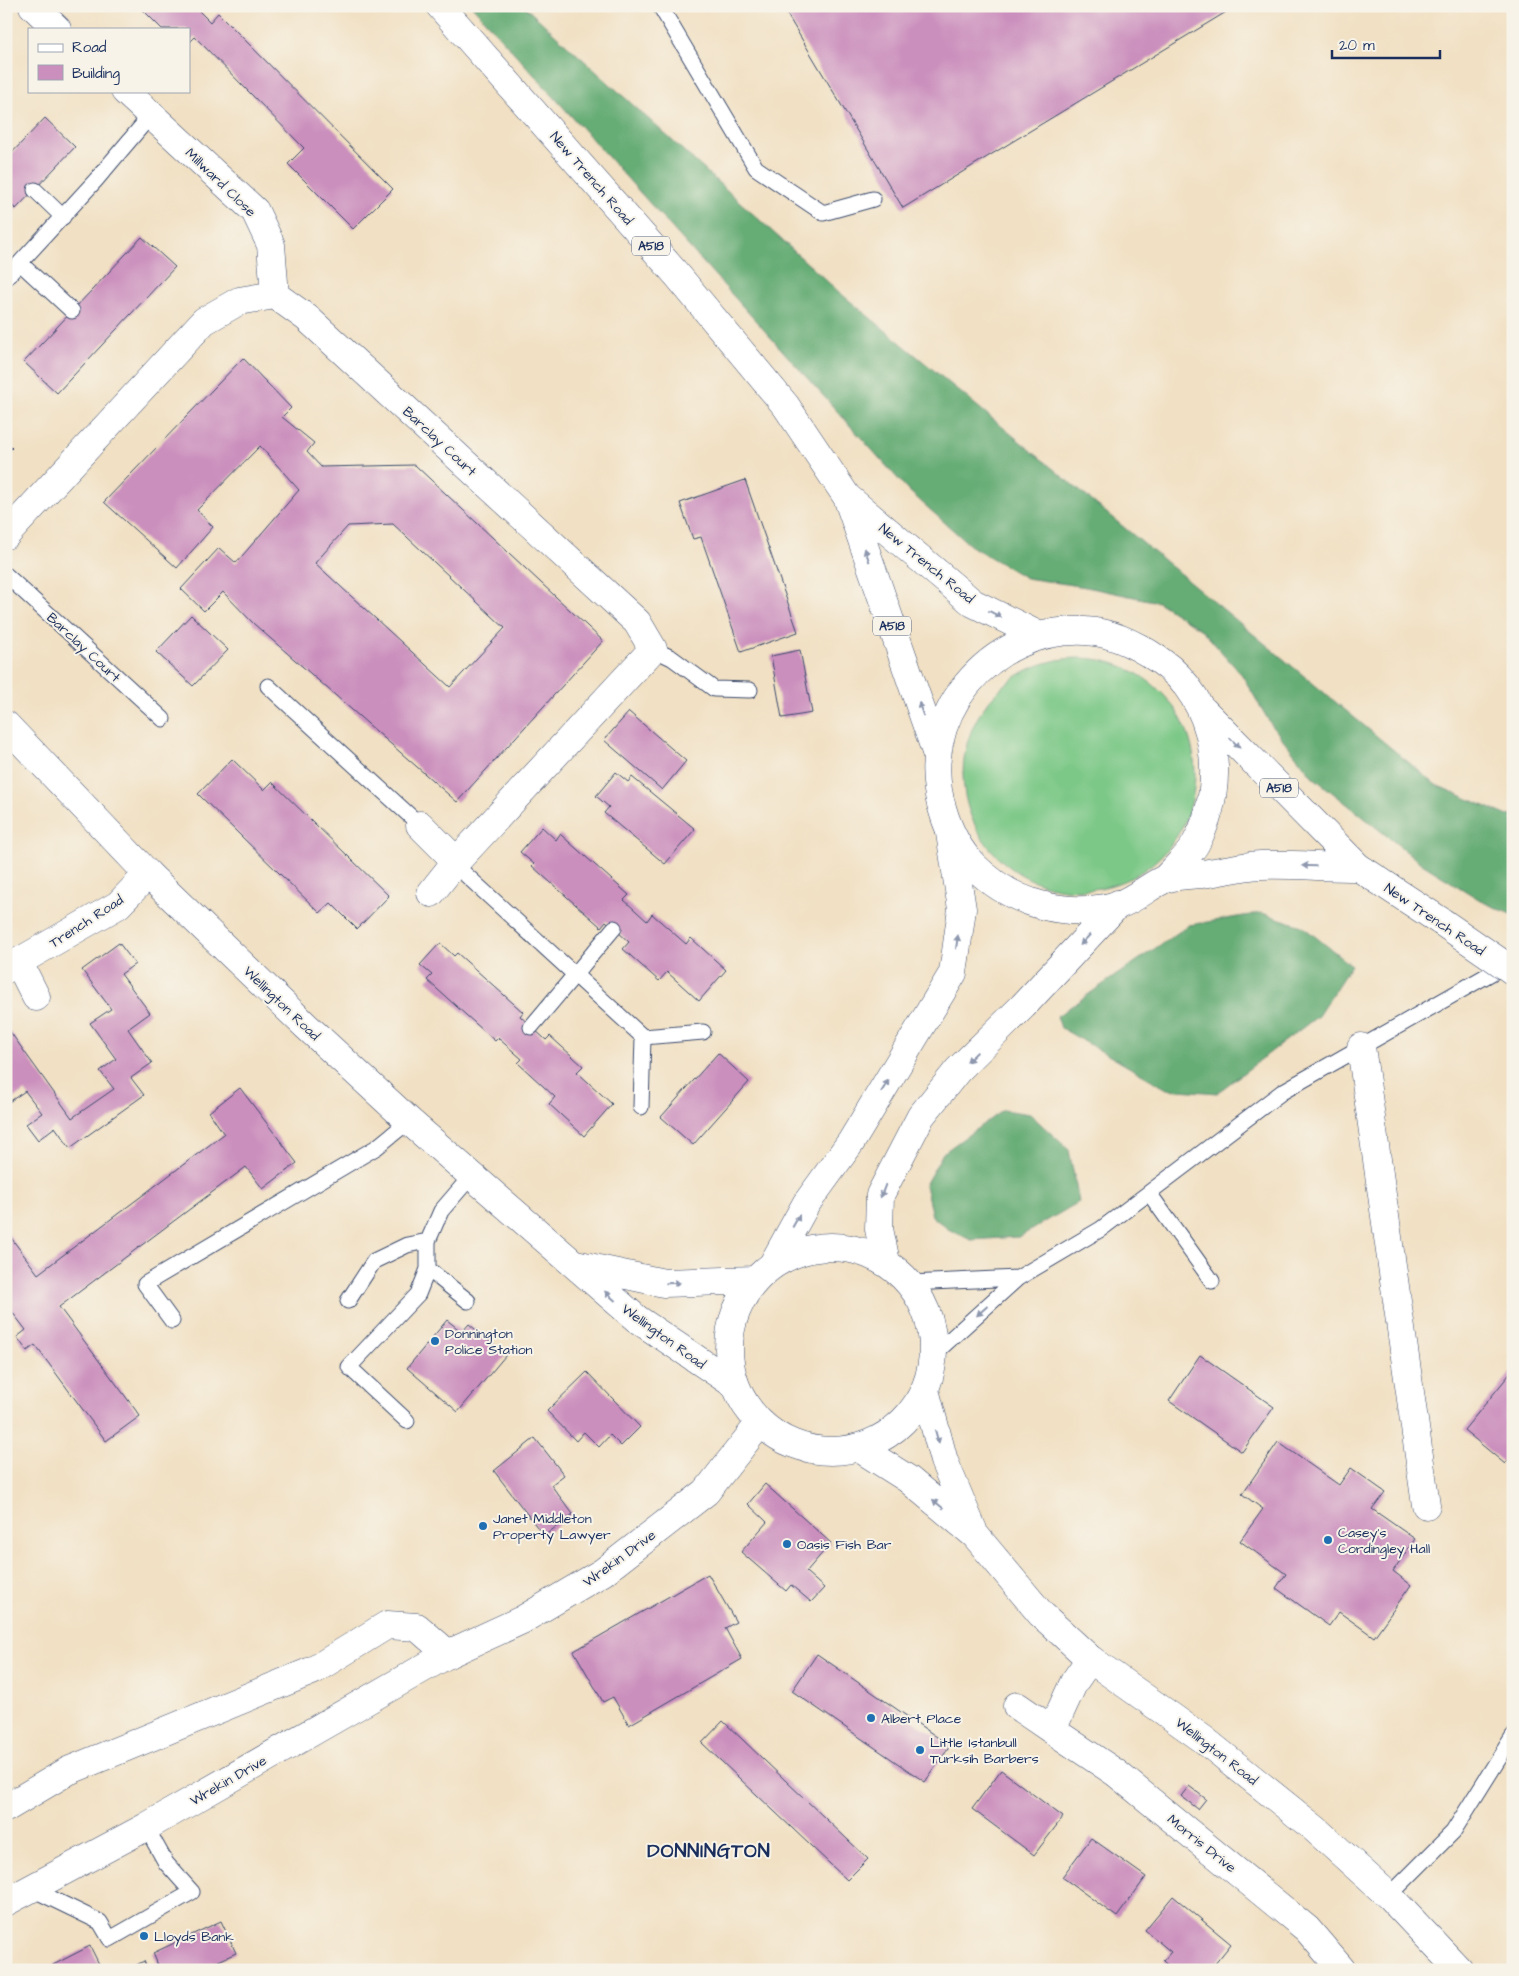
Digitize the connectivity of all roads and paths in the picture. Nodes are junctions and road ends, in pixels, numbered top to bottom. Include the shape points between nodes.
1 (33, 6) edge
2 (440, 6) edge
3 (660, 6) edge
4 (56, 28) edge
5 (126, 92) edge
6 (151, 115) junction
7 (35, 190) dead end
8 (873, 199) dead end
9 (63, 217) junction
10 (20, 263) junction
11 (6, 278) edge
12 (275, 295) junction
13 (72, 311) dead end
14 (847, 497) junction
15 (6, 535) edge
16 (6, 575) edge
17 (1038, 636) junction
18 (653, 649) junction
19 (268, 686) dead end
20 (750, 690) dead end
21 (1201, 708) junction
22 (163, 719) dead end
23 (6, 725) edge
24 (936, 755) junction
25 (420, 826) joint
26 (950, 833) junction
27 (455, 863) junction
28 (1358, 867) junction
29 (148, 874) junction
30 (1165, 879) junction
31 (431, 893) dead end
32 (1118, 904) junction
33 (614, 928) dead end
34 (1513, 961) edge
35 (13, 966) edge
36 (1513, 971) edge
37 (575, 975) junction
38 (36, 998) dead end
39 (531, 1026) dead end
40 (703, 1032) dead end
41 (643, 1037) junction
42 (1361, 1047) junction
43 (641, 1107) dead end
44 (409, 1121) junction
45 (472, 1175) junction
46 (1149, 1193) junction
47 (428, 1241) junction
48 (886, 1262) junction
49 (574, 1264) junction
50 (428, 1269) junction
51 (764, 1272) junction
52 (1018, 1278) junction
53 (1212, 1281) dead end
54 (910, 1283) junction
55 (348, 1301) dead end
56 (468, 1301) dead end
57 (172, 1321) dead end
58 (933, 1355) junction
59 (734, 1385) junction
60 (925, 1390) junction
61 (407, 1421) dead end
62 (760, 1424) junction
63 (858, 1448) junction
64 (1426, 1505) dead end
65 (975, 1535) junction
66 (448, 1654) junction
67 (1090, 1659) junction
68 (1017, 1706) dead end
69 (1052, 1730) junction
70 (1513, 1736) edge
71 (6, 1808) edge
72 (146, 1826) junction
73 (30, 1888) junction
74 (1389, 1896) junction
75 (6, 1902) edge
76 (1342, 1970) edge
77 (1459, 1970) edge

1 - 4 main road
2 - 14 main road, New Trench Road / A518 via 678,276 773,391
3 - 8 lane via 756,168 823,213
5 - 6 main road, Millward Close
6 - 9 lane
6 - 12 main road, Millward Close via 255,211 271,245
7 - 9 lane
9 - 10 lane
10 - 11 lane
10 - 13 lane
12 - 15 main road via 239,301 204,321
12 - 18 main road, Barclay Court via 307,318 637,622
14 -> 17 main road, New Trench Road / A518 via 973,603
24 -> 14 main road, New Trench Road / A518
16 - 22 lane, Barclay Court
17 - 21 main road via 1086,630 1132,642 1172,669
17 - 24 main road via 1000,652 968,680 947,716
18 - 20 lane via 672,658 714,689
18 - 27 main road
19 - 25 lane
21 -> 28 main road, New Trench Road / A518
21 - 30 main road via 1215,754 1213,800 1196,844
23 - 29 main road, Wellington Road
24 - 26 main road via 938,795
25 - 27 main road
26 - 32 main road via 973,865 1004,891 1040,906 1079,911
51 -> 26 main road via 806,1204 851,1142 953,973 962,908
27 - 31 main road
27 - 37 lane
28 -> 30 main road via 1260,865
28 - 36 main road, New Trench Road / A518, bridge
29 - 35 main road, Trench Road via 118,904
29 - 44 main road, Wellington Road
30 - 32 main road via 1143,894
32 -> 48 main road via 958,1070 921,1116 880,1194 879,1229
33 - 37 lane
34 - 42 lane
35 - 38 main road, Trench Road
37 - 39 lane
37 - 41 lane
40 - 41 lane
41 - 43 lane
42 - 46 lane via 1282,1092
42 - 64 main road
44 - 45 main road, Wellington Road
44 - 57 lane via 377,1147 145,1284
45 - 47 lane via 441,1211
45 - 49 main road, Wellington Road
46 - 52 lane via 1101,1229
46 - 53 lane
47 - 50 lane
47 - 55 lane via 407,1245 374,1261
48 - 51 main road via 864,1252 841,1247 817,1247 794,1253
48 - 54 main road
49 -> 51 main road, Wellington Road via 664,1283
59 -> 49 main road, Wellington Road via 637,1319
50 - 56 lane
50 - 61 lane via 418,1294 349,1367
51 - 59 main road via 742,1298 733,1318 728,1341
52 - 54 lane
52 -> 58 lane
54 - 58 main road via 924,1305 932,1330
58 - 60 main road
59 - 62 main road
60 - 63 main road via 914,1410 898,1427 880,1440
60 -> 65 main road, Wellington Road via 944,1461
62 - 63 main road via 782,1439 806,1449 832,1452
62 - 66 main road, Wrekin Drive via 706,1492 603,1572 522,1620
65 -> 63 main road, Wellington Road via 908,1479
65 - 67 main road, Wellington Road via 1041,1614
66 - 71 main road via 417,1627 387,1625 314,1670 68,1771
66 - 72 main road, Wrekin Drive
67 - 69 main road via 1074,1682
67 - 74 main road, Wellington Road via 1204,1739 1315,1829
68 - 69 main road, Morris Drive
69 - 76 main road, Morris Drive via 1116,1773 1307,1929
70 - 74 lane via 1453,1832
72 - 73 main road, Wrekin Drive
72 - 73 lane via 166,1863 192,1892 110,1939 100,1922
73 - 75 main road, Wrekin Drive
74 - 77 main road, Wellington Road

